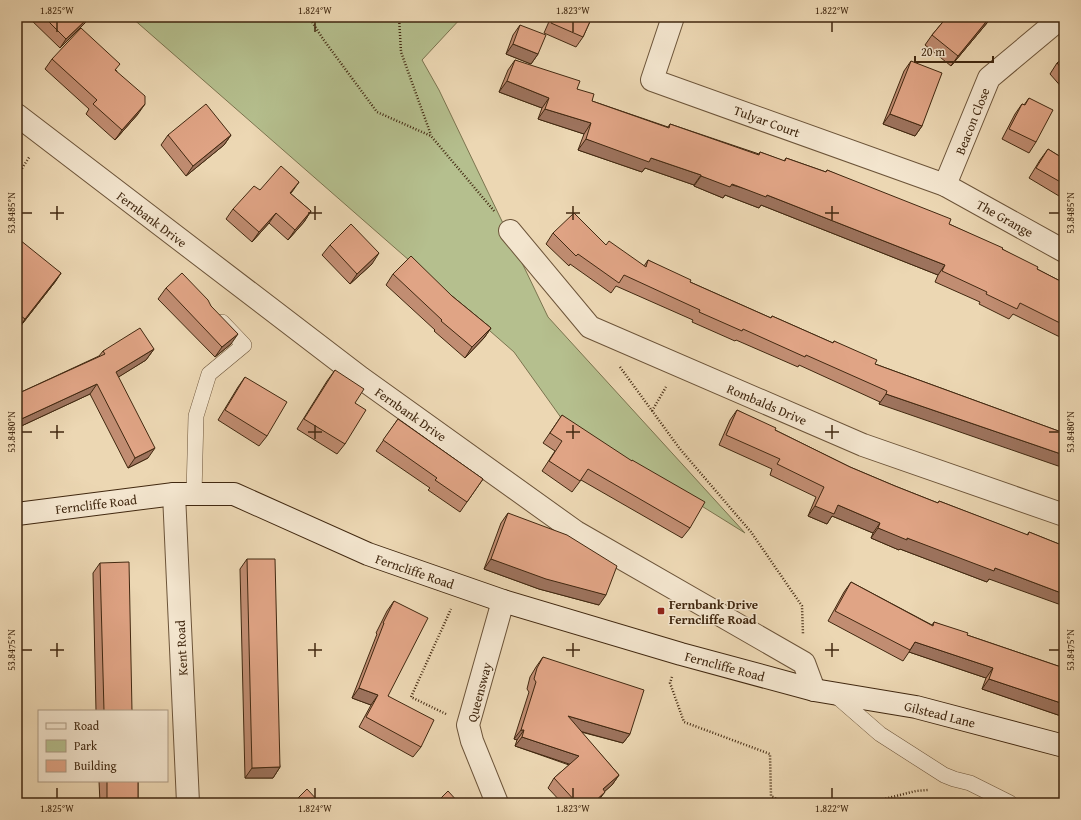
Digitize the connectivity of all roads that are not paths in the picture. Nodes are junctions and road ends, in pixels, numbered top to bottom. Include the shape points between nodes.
1 (674, 17) edge
2 (1062, 17) edge
3 (17, 116) edge
4 (945, 185) junction
5 (510, 231) road end
6 (1064, 251) edge
7 (210, 310) edge
8 (184, 494) junction
9 (17, 514) edge
10 (1064, 515) edge
11 (503, 601) junction
12 (823, 691) junction
13 (1064, 746) edge
14 (188, 803) edge
15 (497, 803) edge
16 (1010, 803) edge

1 - 4 street, Tulyar Court via 652,80
2 - 4 street, Beacon Close via 989,78
3 - 12 street, Fernbank Drive via 361,378 576,532 804,663
4 - 6 street, The Grange
5 - 10 street, Rombalds Drive via 590,327 863,445
7 - 8 lane via 244,345 209,374 196,416
8 - 9 street, Ferncliffe Road
8 - 11 street, Ferncliffe Road via 234,494 368,554
8 - 14 street, Kent Road
11 - 12 street, Ferncliffe Road via 681,654
11 - 15 street, Queensway via 468,725
12 - 13 street, Gilstead Lane via 916,707
12 - 16 lane via 880,734 944,776 970,783

